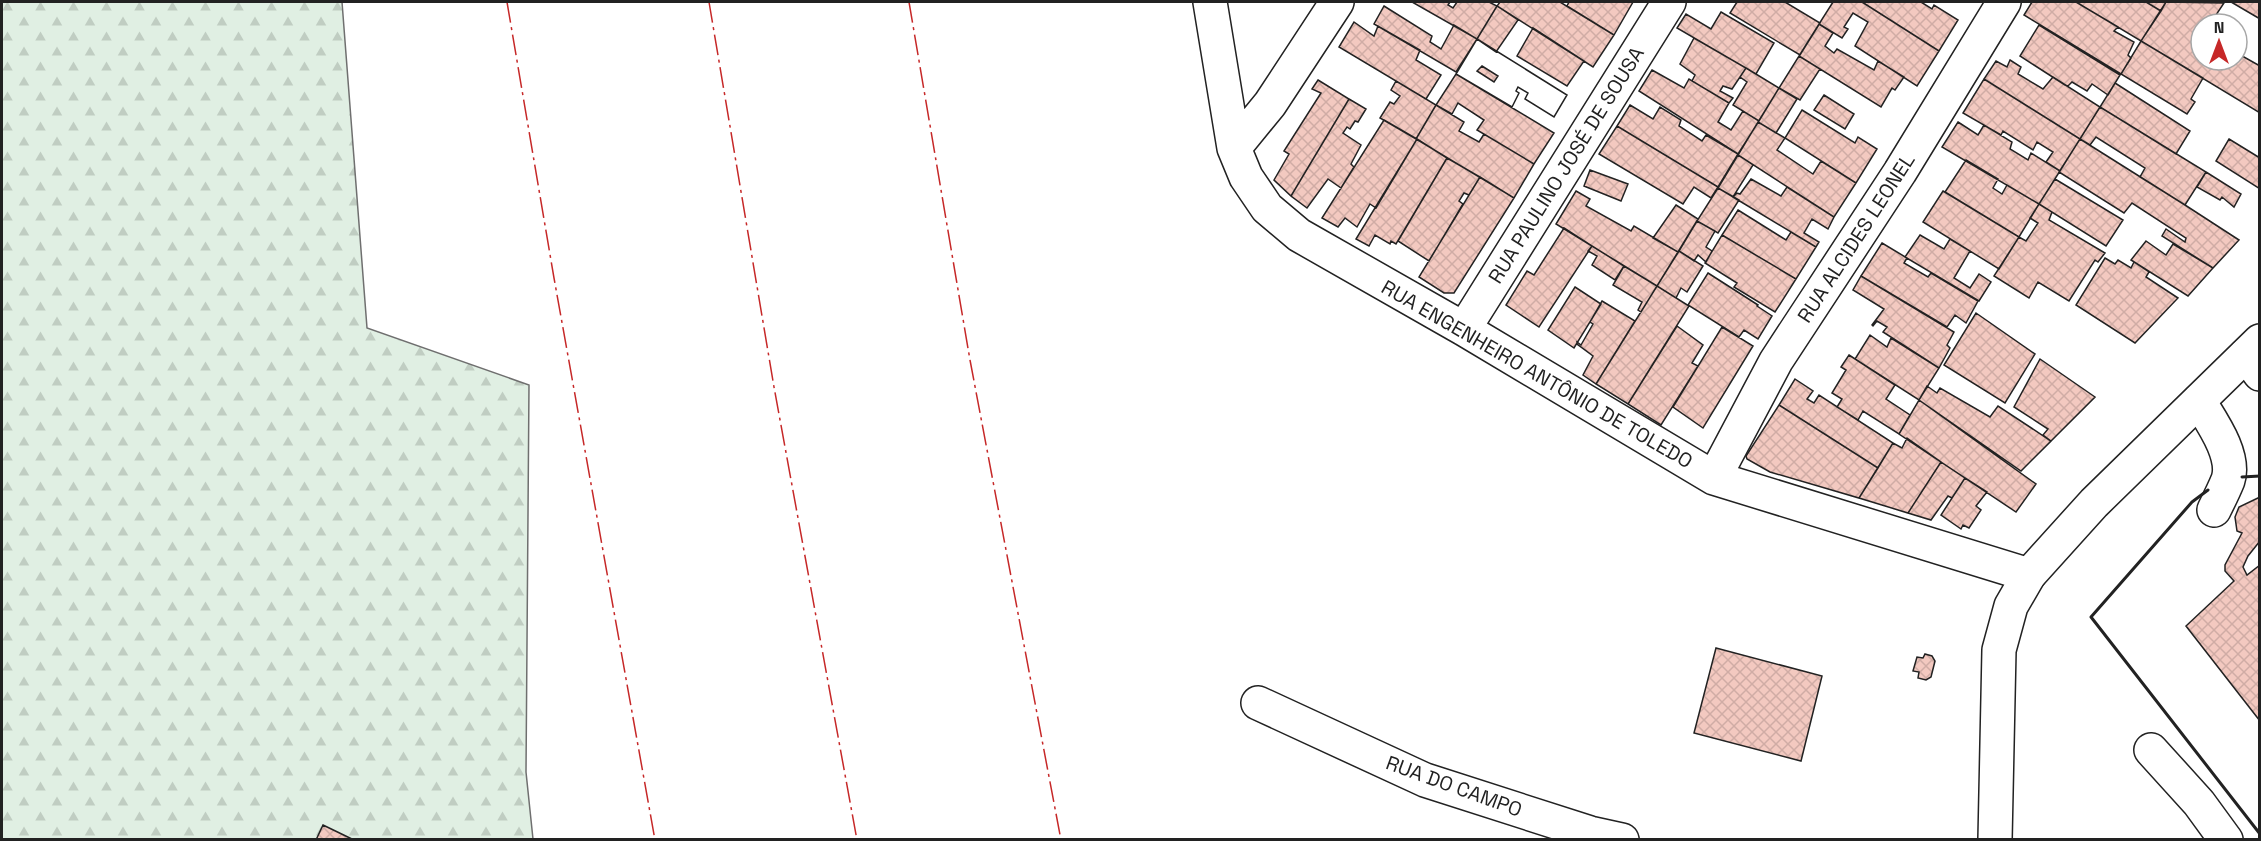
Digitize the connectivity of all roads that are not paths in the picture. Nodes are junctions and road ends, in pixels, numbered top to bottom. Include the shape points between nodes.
1 (1210, 2) edge
2 (1336, 2) edge
3 (1669, 2) edge
4 (2004, 2) edge
5 (1234, 148) junction
6 (1464, 329) junction
7 (2255, 357) edge
8 (2199, 401) junction
9 (1714, 478) junction
10 (2214, 510) dead end
11 (2029, 574) junction
12 (1258, 703) dead end
13 (2151, 750) dead end
14 (1622, 840) edge
15 (1995, 840) edge
16 (2226, 840) edge

1 - 5 street, RUA ENGENHEIRO ANTÔNIO DE TOLEDO
2 - 5 street via 1270,104
3 - 6 street, RUA PAULINO JOSÉ DE SOUSA
4 - 9 street, RUA ALCIDES LEONEL via 1900,172 1776,361
5 - 6 street, RUA ENGENHEIRO ANTÔNIO DE TOLEDO via 1246,177 1267,208 1299,235
6 - 9 street, RUA ENGENHEIRO ANTÔNIO DE TOLEDO
7 - 8 street
8 - 10 street via 2223,442 2229,464 2229,478
8 - 11 street via 2094,502
9 - 11 street, RUA ENGENHEIRO ANTÔNIO DE TOLEDO
11 - 15 street via 2011,606 1999,650
12 - 14 street, RUA DO CAMPO via 1425,780
13 - 16 street

